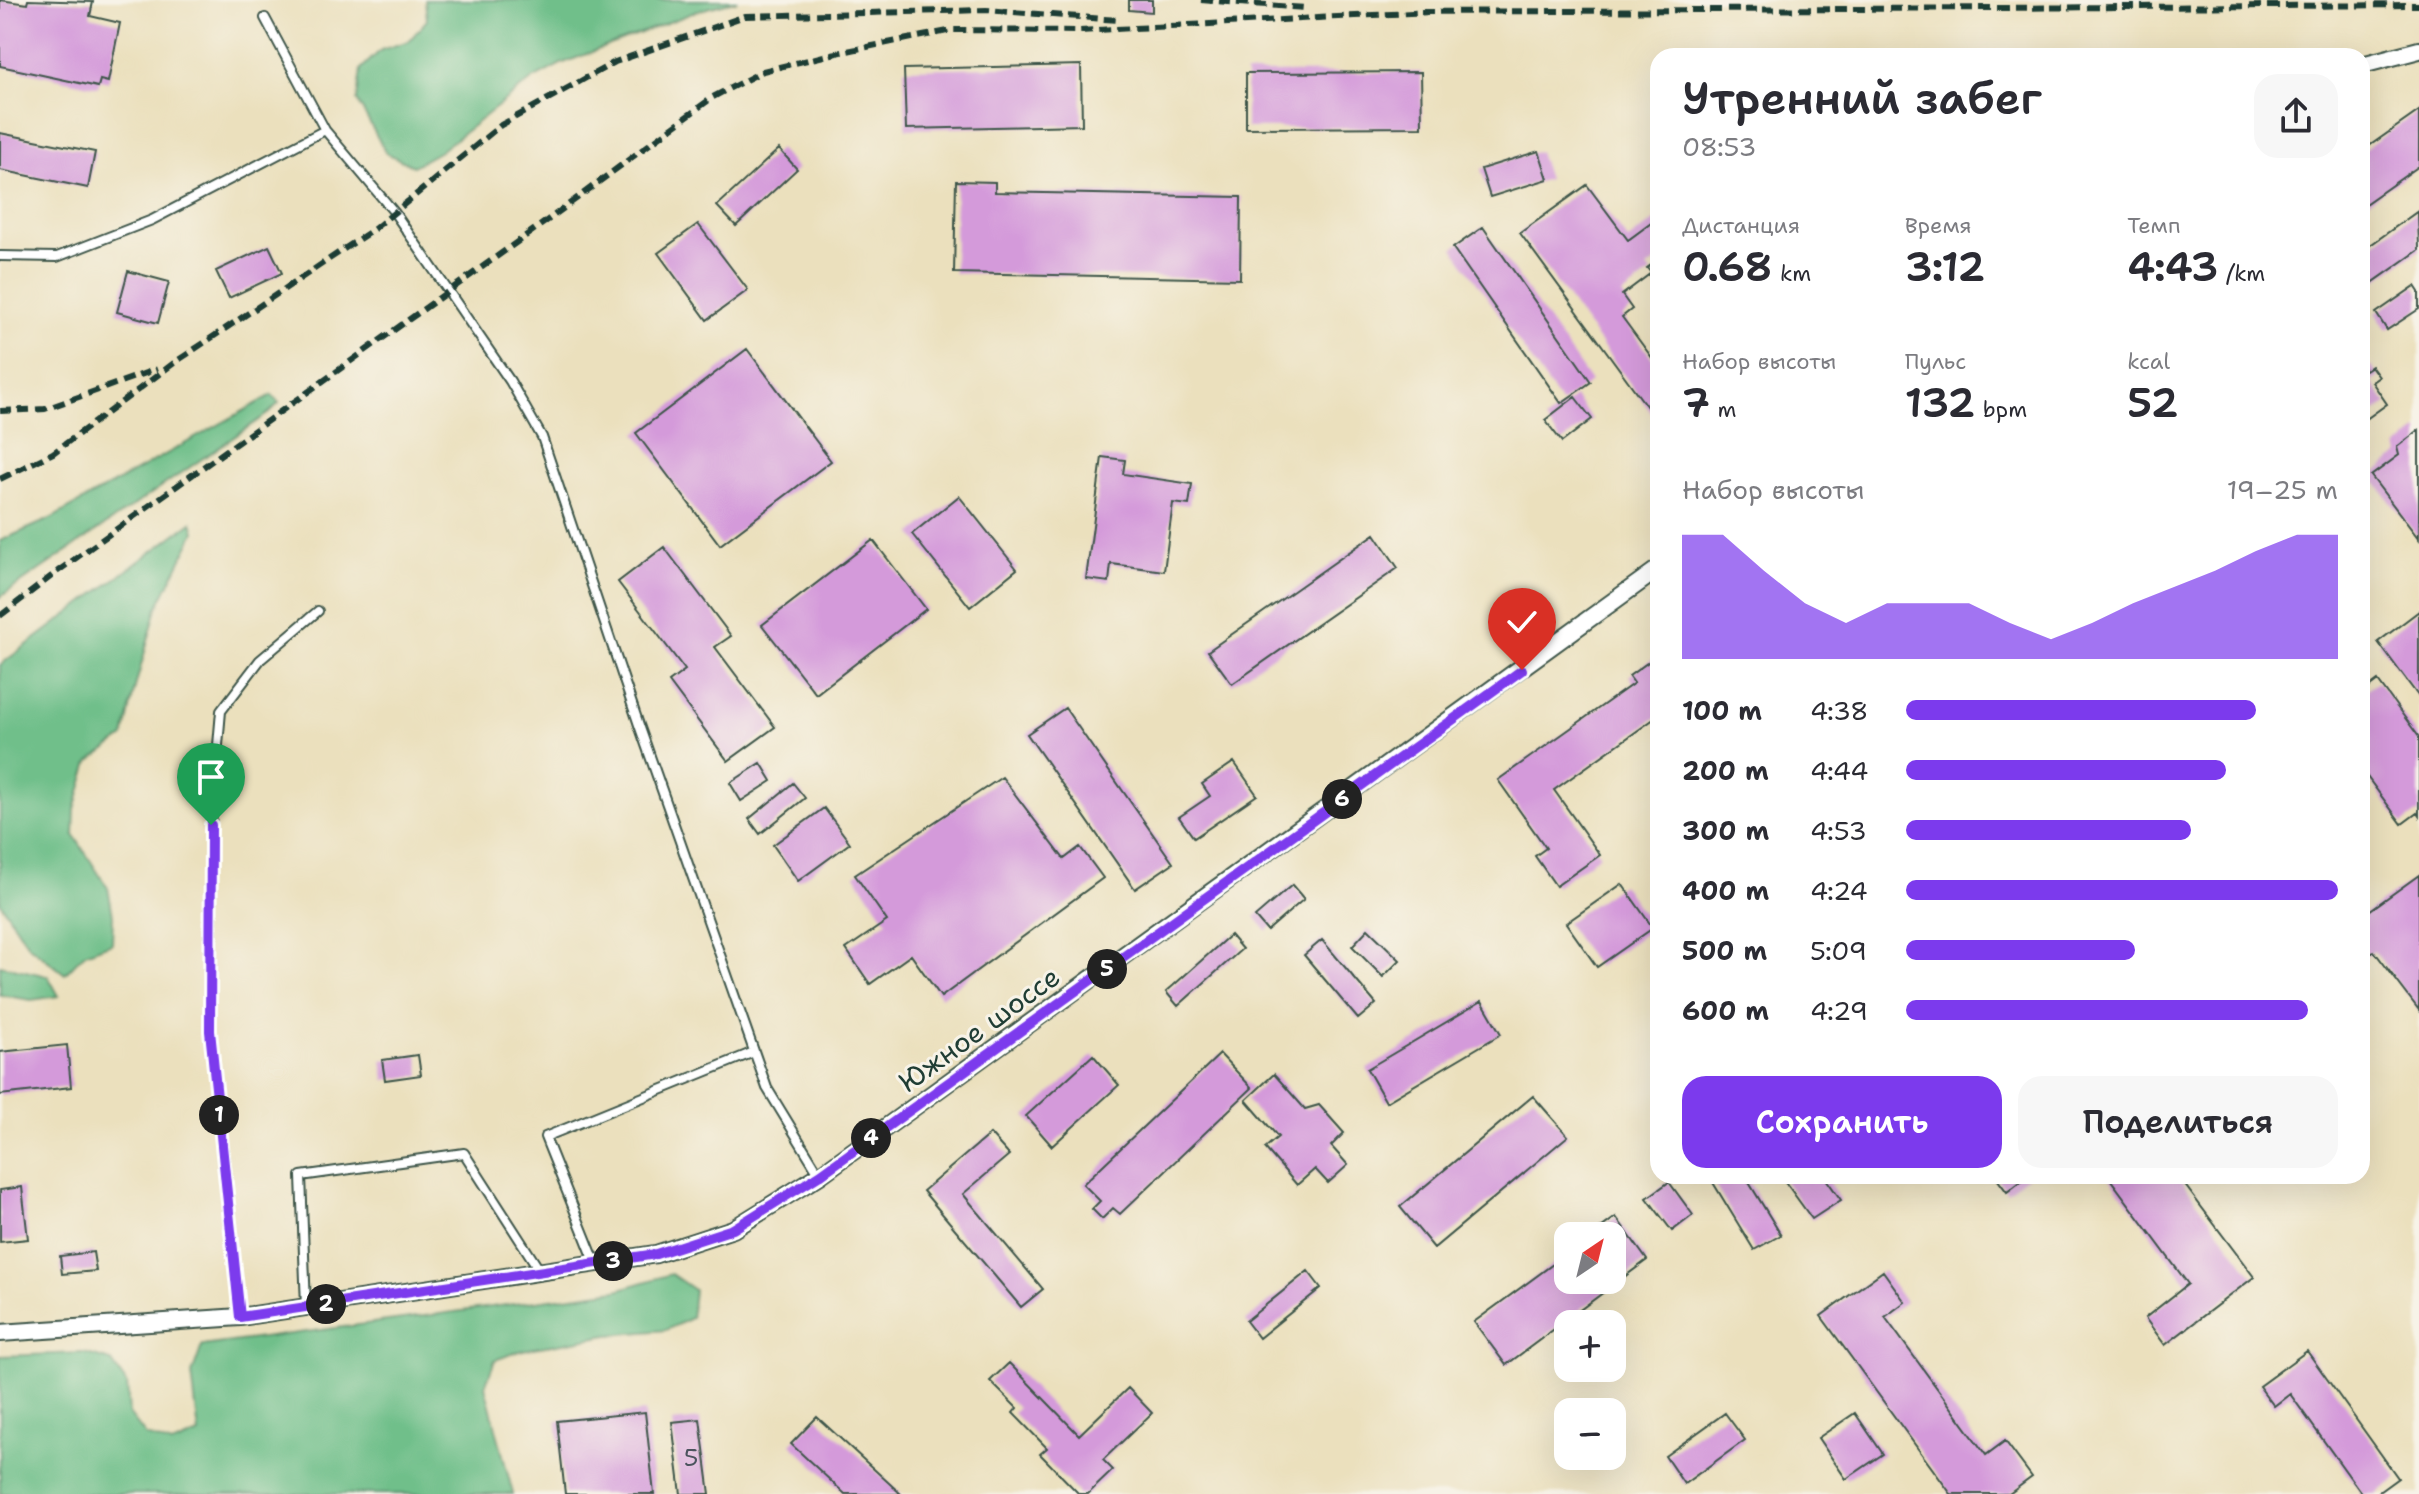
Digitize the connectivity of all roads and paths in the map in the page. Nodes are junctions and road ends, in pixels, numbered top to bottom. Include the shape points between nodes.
1 (265, 18) dead end
2 (2419, 50) edge
3 (2370, 63) edge
4 (325, 130) junction
5 (0, 256) edge
6 (1650, 575) edge
7 (318, 611) dead end
8 (754, 1052) junction
9 (820, 1175) junction
10 (596, 1264) junction
11 (540, 1272) junction
12 (306, 1307) junction
13 (240, 1317) junction
14 (0, 1333) edge

1 - 4 lane
2 - 3 street
4 - 5 lane via 152,220 57,257
4 - 8 lane via 403,225 542,437
6 - 9 street, Южное шоссе
7 - 13 lane via 260,660 221,711 211,825 210,1031
8 - 9 lane via 767,1088
8 - 10 lane via 545,1137
9 - 10 street, Южное шоссе via 733,1229 656,1254
10 - 11 street, Южное шоссе
11 - 12 street, Южное шоссе
11 - 12 lane via 464,1153 301,1176
12 - 13 street, Южное шоссе
13 - 14 street, Южное шоссе

